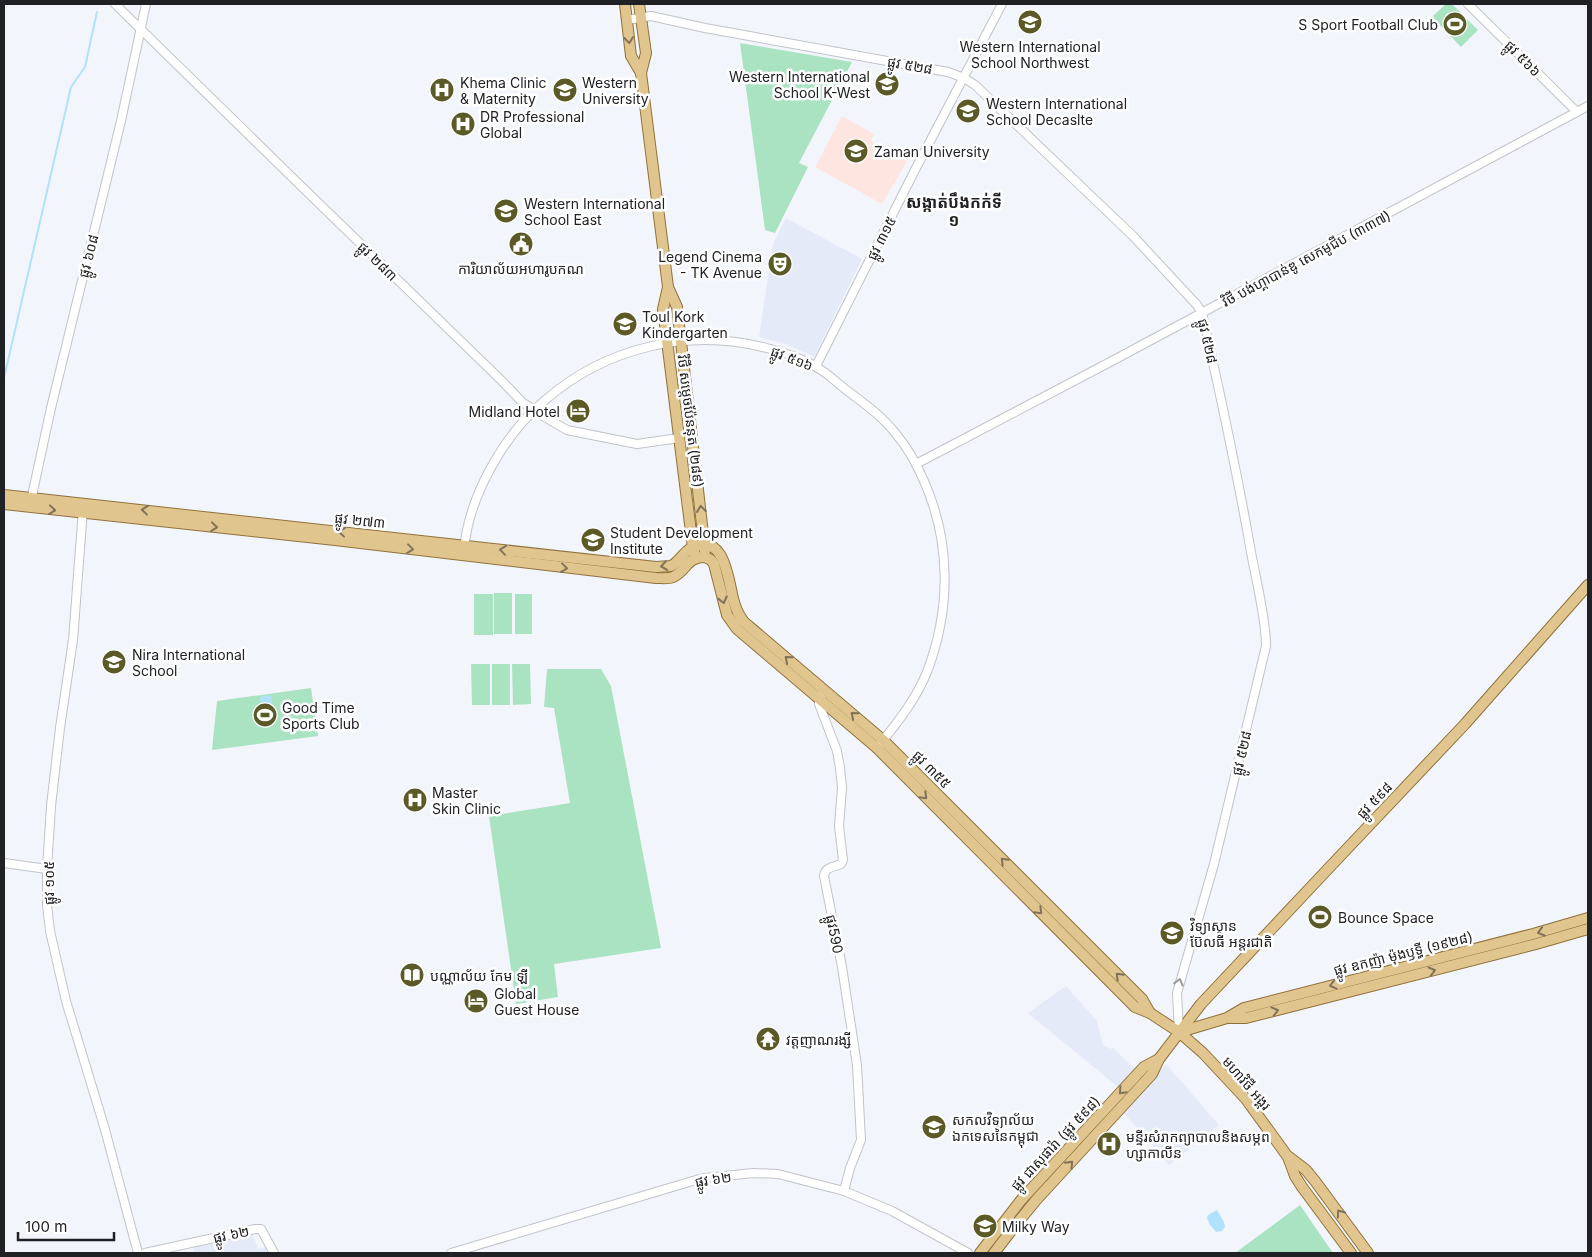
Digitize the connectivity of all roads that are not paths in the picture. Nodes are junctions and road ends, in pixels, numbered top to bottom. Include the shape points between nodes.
1 (115, 4) edge
2 (146, 4) edge
3 (625, 4) edge
4 (639, 4) edge
5 (1002, 4) edge
6 (1468, 4) edge
7 (641, 17) junction
8 (626, 20) junction
9 (140, 27) junction
10 (641, 73) junction
11 (964, 78) junction
12 (1588, 106) edge
13 (1577, 112) junction
14 (668, 288) junction
15 (1202, 313) junction
16 (681, 340) junction
17 (667, 342) junction
18 (816, 366) junction
19 (533, 410) junction
20 (679, 438) junction
21 (916, 464) junction
22 (4, 495) edge
23 (32, 503) junction
24 (4, 504) edge
25 (84, 508) junction
26 (706, 546) junction
27 (464, 550) junction
28 (698, 554) junction
29 (1588, 585) edge
30 (822, 694) junction
31 (880, 744) junction
32 (4, 863) edge
33 (47, 869) junction
34 (1588, 918) edge
35 (1588, 929) edge
36 (1504, 947) junction
37 (1179, 1032) junction
38 (1159, 1059) junction
39 (1288, 1157) junction
40 (844, 1192) junction
41 (138, 1253) edge
42 (145, 1253) edge
43 (274, 1253) edge
44 (451, 1253) edge
45 (968, 1253) edge
46 (980, 1253) edge
47 (994, 1253) edge
48 (1351, 1253) edge
49 (1368, 1253) edge

1 - 9 street, ផ្លូវ ២៨៣
2 - 9 street, ផ្លូវ ៦០៨
3 - 8 main road, វិថី សម្តេចប៉ែននុត (២៨៩)
4 - 7 main road, វិថី សម្តេចប៉ែននុត (២៨៩)
5 - 11 street, ផ្លូវ ៣១៥
6 - 13 street, ផ្លូវ ៥៦៦
7 - 8 street, ផ្លូវ ៥២៨
7 - 10 main road, វិថី សម្តេចប៉ែននុត (២៨៩) via 646,54
7 - 11 street, ផ្លូវ ៥២៨ via 651,16 938,70
8 -> 10 main road, វិថី សម្តេចប៉ែននុត (២៨៩) via 632,56
9 - 19 street, ផ្លូវ ២៨៣
9 - 23 street, ផ្លូវ ៦០៨
10 - 14 main road, វិថី សម្តេចប៉ែននុត (២៨៩)
11 - 15 street, ផ្លូវ ៥២៨ via 1133,236
11 - 18 street, ផ្លូវ ៣១៥
12 - 13 street, វិថី បង់ហ្គាបាន់ឌូ សេកមូជីប (៣៣៧)
13 - 15 street, វិថី បង់ហ្គាបាន់ឌូ សេកមូជីប (៣៣៧)
14 - 16 main road, វិថី សម្តេចប៉ែននុត (២៨៩) via 677,307
14 - 17 main road, វិថី សម្តេចប៉ែននុត (២៨៩) via 663,309
15 - 21 street, វិថី បង់ហ្គាបាន់ឌូ សេកមូជីប (៣៣៧)
37 -> 15 street, ផ្លូវ ៥២៨ via 1177,993 1214,864 1266,646 1224,410
16 - 17 street, ផ្លូវ ៥១៦
16 - 18 street, ផ្លូវ ៥១៦ via 729,340 752,344 784,352
26 -> 16 main road, វិថី សម្តេចប៉ែននុត (២៨៩)
17 - 19 street, ផ្លូវ ៥១៦ via 626,352 588,369 558,388
17 - 20 main road, វិថី សម្តេចប៉ែននុត (២៨៩)
18 - 21 street, ផ្លូវ ៥១៦ via 883,419
19 - 20 street, ផ្លូវ ២៨៣ via 567,430 637,444
19 - 27 street, ផ្លូវ ៥១៦ via 491,467 479,492
20 - 28 main road, វិថី សម្តេចប៉ែននុត (២៨៩)
21 - 31 street, ផ្លូវ ៥១៦ via 932,498 942,535 944,604 938,638 923,680 902,716
22 - 23 main road, ផ្លូវ ២៧៣
23 - 24 main road, ផ្លូវ ២៧៣
23 - 25 main road, ផ្លូវ ២៧៣
25 - 27 main road, ផ្លូវ ២៧៣
25 - 33 street, ផ្លូវ ១០៥ via 73,640 51,806
26 - 28 main road
30 -> 26 main road, ផ្លូវ ៣៥៥ via 744,622 735,606 724,560 716,550
27 - 28 main road, ផ្លូវ ២៧៣ via 665,568 680,556
28 -> 30 main road, ផ្លូវ ៣៥៥ via 714,564 723,603 732,623
29 - 37 main road, ផ្លូវ ៥៩៨ via 1498,688 1201,1004
30 - 31 main road, ផ្លូវ ៣៥៥
30 - 40 street, ផ្លូវ590 via 819,704 837,751 842,788 839,826 843,860 841,864 827,869 824,876 856,1056 861,1140
31 - 37 main road, ផ្លូវ ៣៥៥ via 1142,999 1150,1012
32 - 33 street
33 - 41 street, ផ្លូវ ១០៥ via 50,931 61,980
34 -> 36 main road, ផ្លូវ ឧកញ៉ា ម៉ុងឫទ្ធី (១៩២៨)
35 - 36 main road, ផ្លូវ ឧកញ៉ា ម៉ុងឫទ្ធី (១៩២៨)
36 - 37 main road, ផ្លូវ ឧកញ៉ា ម៉ុងឫទ្ធី (១៩២៨) via 1244,1008 1227,1018
37 - 38 main road, ផ្លូវ ជាសុផារ៉ា (ផ្លូវ ៥៩៨)
37 - 39 main road, មហាវិថី អង្គរ via 1246,1099
38 -> 46 main road, ផ្លូវ ជាសុផារ៉ា (ផ្លូវ ៥៩៨) via 1144,1067 1022,1199
47 -> 38 main road, ផ្លូវ ជាសុផារ៉ា (ផ្លូវ ៥៩៨) via 1037,1199 1152,1074
39 - 48 main road, មហាវិថី អង្គរ via 1302,1187
49 -> 39 main road, មហាវិថី អង្គរ via 1311,1176
40 - 44 street, ផ្លូវ ៦២ via 778,1174 705,1178
40 - 45 street, ផ្លូវ ៦២ via 892,1211
42 - 43 street, ផ្លូវ ៦២ via 261,1229

